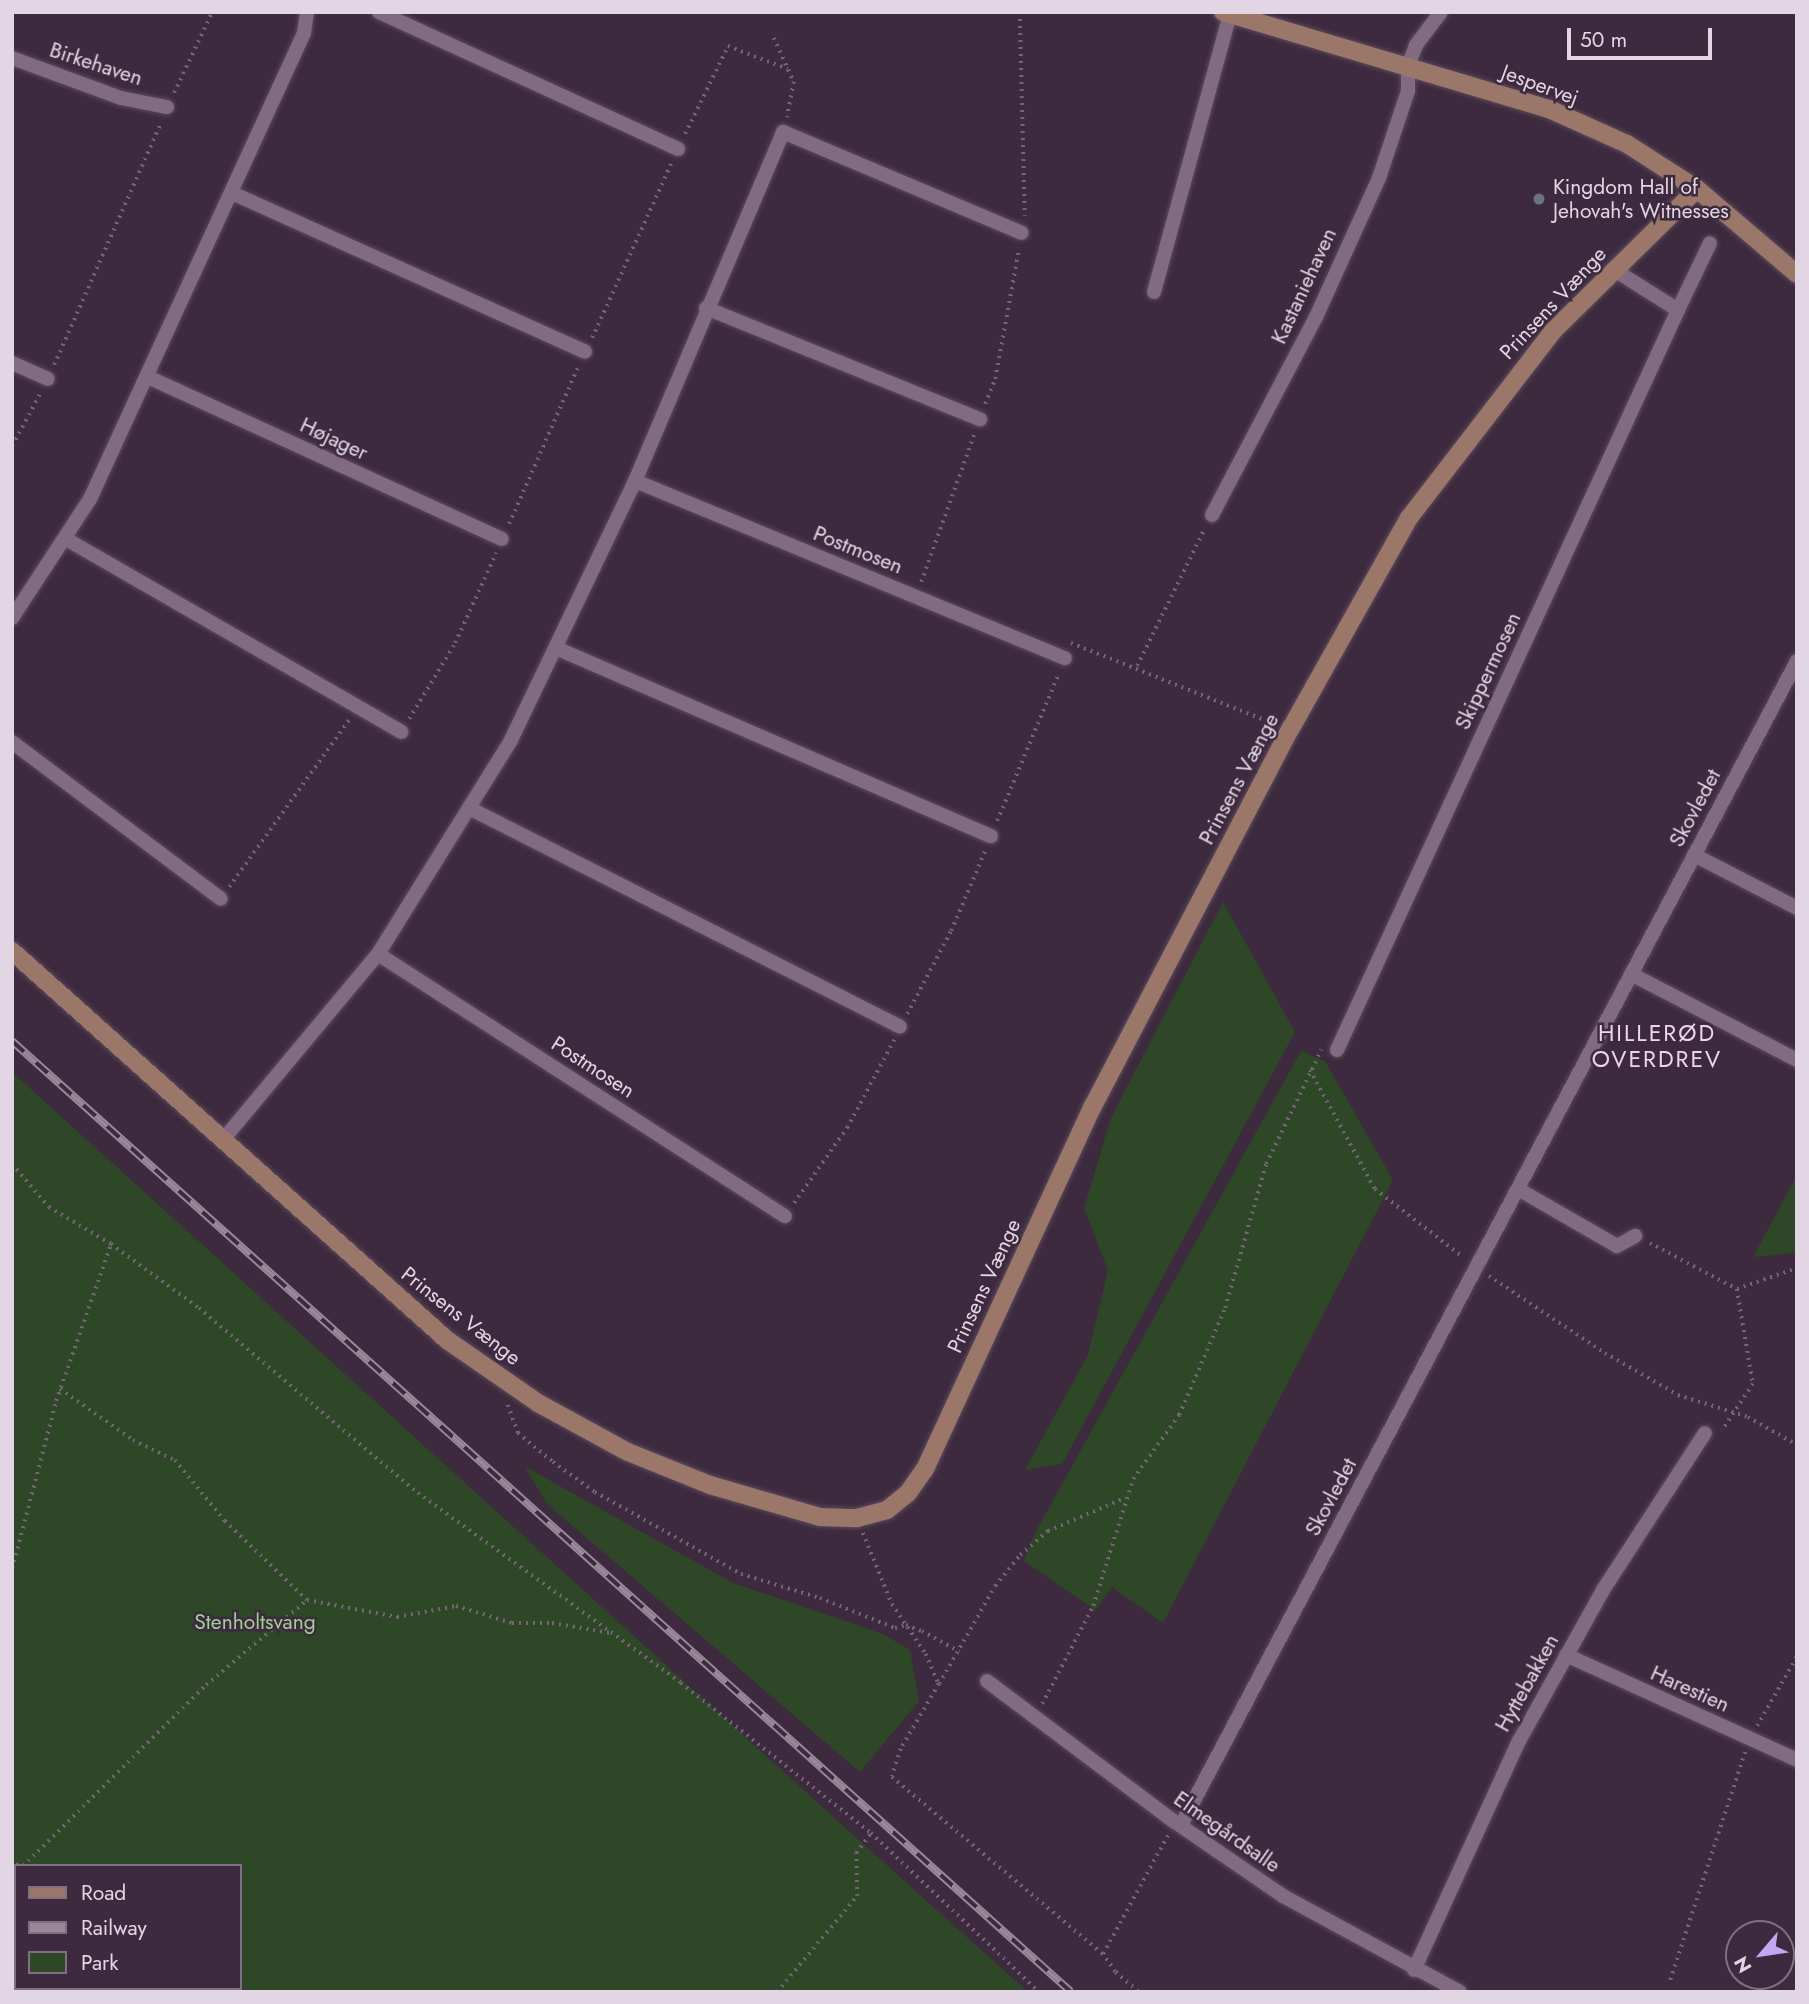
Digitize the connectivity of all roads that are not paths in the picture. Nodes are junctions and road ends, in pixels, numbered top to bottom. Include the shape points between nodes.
1 (307, 12) edge
2 (379, 12) edge
3 (1441, 12) edge
4 (1226, 13) edge
5 (12, 58) edge
6 (1408, 66) junction
7 (167, 107) road end
8 (678, 149) dead end
9 (1697, 190) junction
10 (232, 193) junction
11 (1022, 233) road end
12 (1710, 243) dead end
13 (1614, 269) junction
14 (1797, 274) edge
15 (1154, 292) dead end
16 (706, 308) junction
17 (1678, 310) junction
18 (585, 352) dead end
19 (12, 363) edge
20 (148, 377) junction
21 (48, 379) road end
22 (980, 419) road end
23 (635, 481) junction
24 (1212, 515) road end
25 (66, 539) junction
26 (502, 539) dead end
27 (12, 618) edge
28 (556, 648) junction
29 (1065, 658) road end
30 (1797, 661) edge
31 (401, 732) dead end
32 (12, 742) edge
33 (469, 808) junction
34 (991, 836) road end
35 (1693, 855) junction
36 (221, 899) road end
37 (1797, 908) edge
38 (12, 951) edge
39 (378, 954) junction
40 (1631, 974) junction
41 (900, 1027) road end
42 (1337, 1049) dead end
43 (1797, 1060) edge
44 (222, 1141) junction
45 (1518, 1189) junction
46 (785, 1216) road end
47 (1635, 1236) road end
48 (1705, 1433) dead end
49 (1566, 1655) junction
50 (987, 1681) dead end
51 (1797, 1760) edge
52 (1178, 1824) junction
53 (1414, 1970) junction
54 (1460, 1992) edge

1 - 10 street via 304,33
2 - 8 street
3 - 6 street via 1416,45
4 - 6 street, Jespervej
4 - 15 street, Jespervej
5 - 7 street, Birkehaven via 121,98
6 - 9 street, Jespervej via 1549,109 1628,144
6 - 24 street, Kastaniehaven via 1408,91 1379,178 1315,317
9 - 13 street, Prinsens Vænge
9 - 14 street, Jespervej
10 - 18 street
10 - 20 street
11 - 16 street via 783,132
12 - 17 street, Skippermosen
13 - 17 street
13 - 44 street, Prinsens Vænge via 1553,331 1409,518 1291,728 1093,1106 925,1469 908,1493 887,1510 857,1518 820,1517 699,1481 628,1452 498,1376 447,1340
16 - 22 street
16 - 23 street
17 - 42 street, Skippermosen
19 - 21 street
20 - 25 street
20 - 26 street, Højager
23 - 28 street
23 - 29 street, Postmosen
25 - 27 street
25 - 31 street
28 - 33 street via 511,740
28 - 34 street
30 - 35 street, Skovledet
32 - 36 street
33 - 39 street
33 - 41 street
35 - 37 street
35 - 40 street, Skovledet
38 - 44 street, Prinsens Vænge
39 - 44 street
39 - 46 street, Postmosen
40 - 43 street
40 - 45 street, Skovledet
45 - 47 street via 1617,1246
45 - 52 street, Skovledet
48 - 49 street, Hyttebakken
49 - 51 street, Harestien
49 - 53 street, Hyttebakken via 1519,1741
50 - 52 street, Elmegårdsalle
52 - 53 street, Elmegårdsalle via 1283,1896
53 - 54 street, Elmegårdsalle

